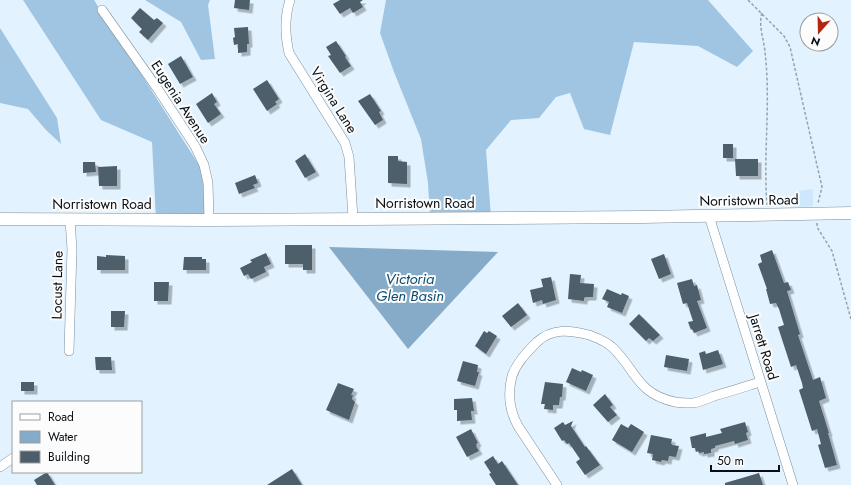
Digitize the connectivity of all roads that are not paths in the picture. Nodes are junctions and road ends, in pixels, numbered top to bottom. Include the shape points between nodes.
1 (290, 0) edge
2 (102, 10) dead end
3 (851, 213) edge
4 (709, 216) junction
5 (353, 218) junction
6 (0, 219) edge
7 (70, 220) junction
8 (209, 220) junction
9 (69, 351) dead end
10 (760, 382) junction
11 (12, 459) edge
12 (0, 467) edge
13 (557, 485) edge
14 (793, 485) edge

1 - 5 street, Virgina Lane via 285,24 289,53 345,143 349,157
2 - 8 street, Eugenia Avenue via 195,146 204,165 208,183
3 - 4 main road, Norristown Road
4 - 5 main road, Norristown Road
4 - 10 street, Jarrett Road
5 - 8 main road, Norristown Road
6 - 7 main road, Norristown Road
7 - 8 main road, Norristown Road
7 - 9 street, Locust Lane via 72,248
10 - 13 street via 694,403 676,402 645,389 612,347 603,341 567,330 543,337 525,354 516,367 510,386 510,401 514,419
10 - 14 street, Jarrett Road
11 - 12 street

